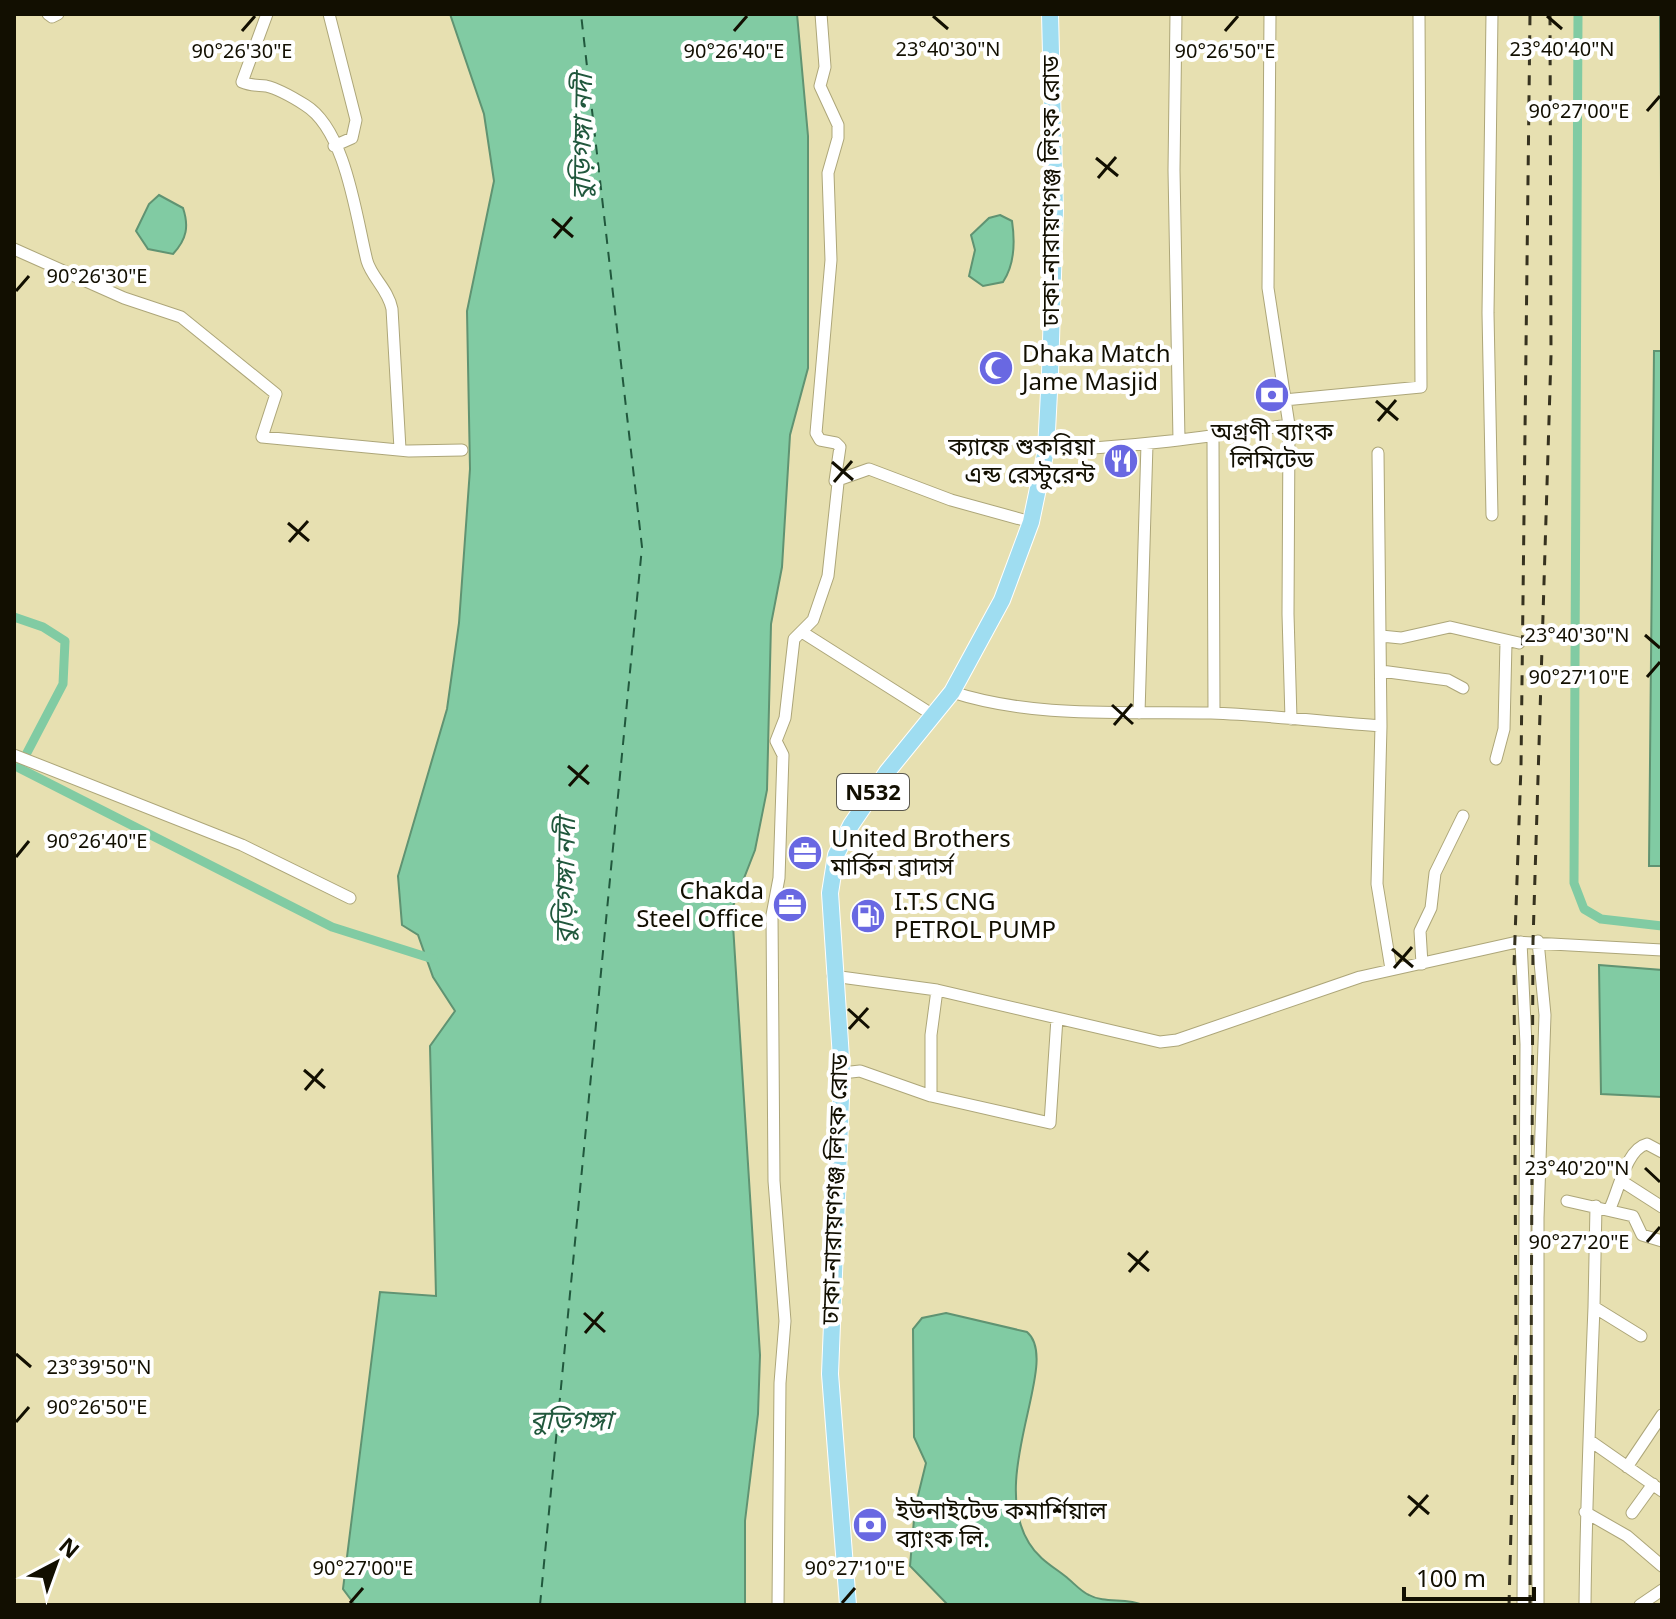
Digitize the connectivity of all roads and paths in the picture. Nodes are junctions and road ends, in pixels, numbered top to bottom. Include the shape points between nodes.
1 (48, 14) edge
2 (58, 14) edge
3 (267, 14) edge
4 (329, 14) edge
5 (821, 14) edge
6 (1050, 14) edge
7 (1176, 14) edge
8 (1270, 14) edge
9 (1419, 14) edge
10 (1492, 14) edge
11 (334, 146) junction
12 (14, 249) edge
13 (1284, 400) junction
14 (1289, 425) junction
15 (1213, 439) junction
16 (1179, 440) junction
17 (1147, 444) junction
18 (400, 449) junction
19 (462, 450) dead end
20 (1046, 450) junction
21 (1378, 453) dead end
22 (838, 483) junction
23 (1492, 515) dead end
24 (1031, 522) junction
25 (802, 632) junction
26 (1381, 636) junction
27 (1381, 671) junction
28 (1463, 688) dead end
29 (952, 692) junction
30 (1139, 713) junction
31 (1214, 713) junction
32 (933, 715) junction
33 (1291, 719) junction
34 (1381, 726) junction
35 (14, 755) edge
36 (1496, 759) dead end
37 (1463, 816) dead end
38 (350, 898) dead end
39 (1538, 941) junction
40 (1521, 942) junction
41 (1662, 950) edge
42 (1422, 964) junction
43 (1391, 969) junction
44 (833, 976) junction
45 (937, 990) junction
46 (1057, 1018) junction
47 (842, 1073) junction
48 (931, 1096) junction
49 (1662, 1152) edge
50 (1623, 1182) junction
51 (1567, 1201) dead end
52 (1596, 1206) junction
53 (1662, 1207) edge
54 (1610, 1208) junction
55 (1662, 1241) edge
56 (1594, 1307) junction
57 (1641, 1336) dead end
58 (1662, 1415) edge
59 (1589, 1440) junction
60 (1627, 1467) junction
61 (1657, 1488) edge
62 (1585, 1512) junction
63 (1632, 1513) dead end
64 (1662, 1566) edge
65 (1662, 1590) edge
66 (778, 1605) edge
67 (848, 1605) edge
68 (1523, 1605) edge
69 (1538, 1605) edge
70 (1585, 1605) edge
71 (1640, 1605) edge

1 - 2 street
3 - 11 street via 242,82 268,86 309,107 328,128
4 - 11 street via 356,120 352,138
5 - 22 street via 825,67 820,86 838,125 838,138 828,173 831,260 816,433 820,440 840,447
6 - 20 highway, ঢাকা-নারায়ণগঞ্জ লিংক রোড / N532 via 1055,210
7 - 16 street
8 - 13 street via 1268,288
9 - 13 street via 1421,387
10 - 23 street
11 - 18 street via 360,220 368,264 392,309
12 - 18 street via 181,317 276,394 262,437
13 - 14 street
14 - 15 street
14 - 33 street
15 - 16 street
15 - 31 street
16 - 17 street
17 - 20 street
17 - 30 street
18 - 19 street
20 - 24 highway, ঢাকা-নারায়ণগঞ্জ লিংক রোড / N532
21 - 26 street
22 - 24 street via 869,469
22 - 25 street via 828,576 813,620
24 - 29 highway, ঢাকা-নারায়ণগঞ্জ লিংক রোড / N532 via 1002,600
25 - 32 street
25 - 66 street via 794,639 785,718 776,741 783,755 779,878 772,915 774,1181 785,1321
26 - 27 street
26 - 36 street via 1401,638 1450,627 1513,643
27 - 28 street via 1448,680
27 - 34 street
29 - 30 street via 1033,710
29 - 32 highway, ঢাকা-নারায়ণগঞ্জ লিংক রোড / N532
30 - 31 street
31 - 33 street
32 - 44 highway, ঢাকা-নারায়ণগঞ্জ লিংক রোড / N532 via 887,772 836,855 830,893
33 - 34 street
34 - 43 street via 1377,884
35 - 38 street via 242,845
37 - 42 street via 1435,873 1431,908 1420,931
39 - 40 street
39 - 41 street
39 - 69 street via 1545,1015 1538,1218
40 - 42 street
40 - 68 street via 1526,1044
42 - 43 street
43 - 46 street via 1177,1040 1160,1042
44 - 45 street
44 - 47 highway, ঢাকা-নারায়ণগঞ্জ লিংক রোড / N532
45 - 46 street
45 - 48 street
46 - 48 street via 1050,1123
47 - 48 street via 860,1071
47 - 67 highway, ঢাকা-নারায়ণগঞ্জ লিংক রোড / N532 via 830,1374
49 - 50 street via 1641,1145 1627,1163
50 - 53 street
50 - 54 street
51 - 52 street
52 - 54 street
52 - 56 street
54 - 55 street via 1633,1216 1642,1235
56 - 57 street
56 - 59 street
58 - 60 street
59 - 60 street
59 - 62 street
60 - 61 street
61 - 63 street
62 - 64 street via 1627,1536
62 - 70 street
65 - 71 street

